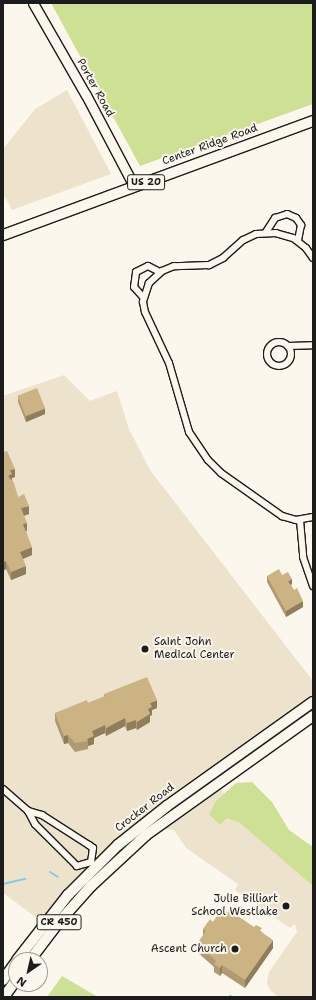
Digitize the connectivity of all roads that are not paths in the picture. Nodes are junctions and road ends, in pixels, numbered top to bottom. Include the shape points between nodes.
1 (33, 3) edge
2 (313, 121) edge
3 (134, 186) junction
4 (266, 232) junction
5 (3, 235) edge
6 (298, 241) junction
7 (313, 258) edge
8 (160, 272) junction
9 (143, 297) junction
10 (313, 345) edge
11 (288, 346) dead end
12 (313, 517) edge
13 (300, 520) junction
14 (313, 586) edge
15 (313, 702) edge
16 (313, 716) edge
17 (3, 789) edge
18 (28, 811) junction
19 (93, 864) junction
20 (103, 874) junction
21 (24, 952) edge
22 (37, 952) edge

1 - 3 main road, Porter Road
2 - 3 main road, Center Ridge Road / US 20
3 - 5 main road, Center Ridge Road / US 20
4 - 6 street via 281,234
4 - 6 street via 274,218 287,214 296,218 301,226
4 - 8 street via 243,240 223,258 209,265 174,266
6 - 7 street
8 - 9 street via 149,283
8 - 9 street via 148,266 136,272 134,287
9 - 13 street via 145,312 166,355 184,418 199,449 221,473 278,514
10 - 11 street
12 - 13 street
13 - 14 street via 303,557
15 - 19 main road, Crocker Road via 167,806
16 - 20 main road, Crocker Road via 174,814
17 - 18 street
18 - 19 street via 35,824 77,866
18 - 19 street via 42,815 93,848
19 - 20 street
19 - 21 main road, Crocker Road
20 - 22 main road, Crocker Road / CR 450

